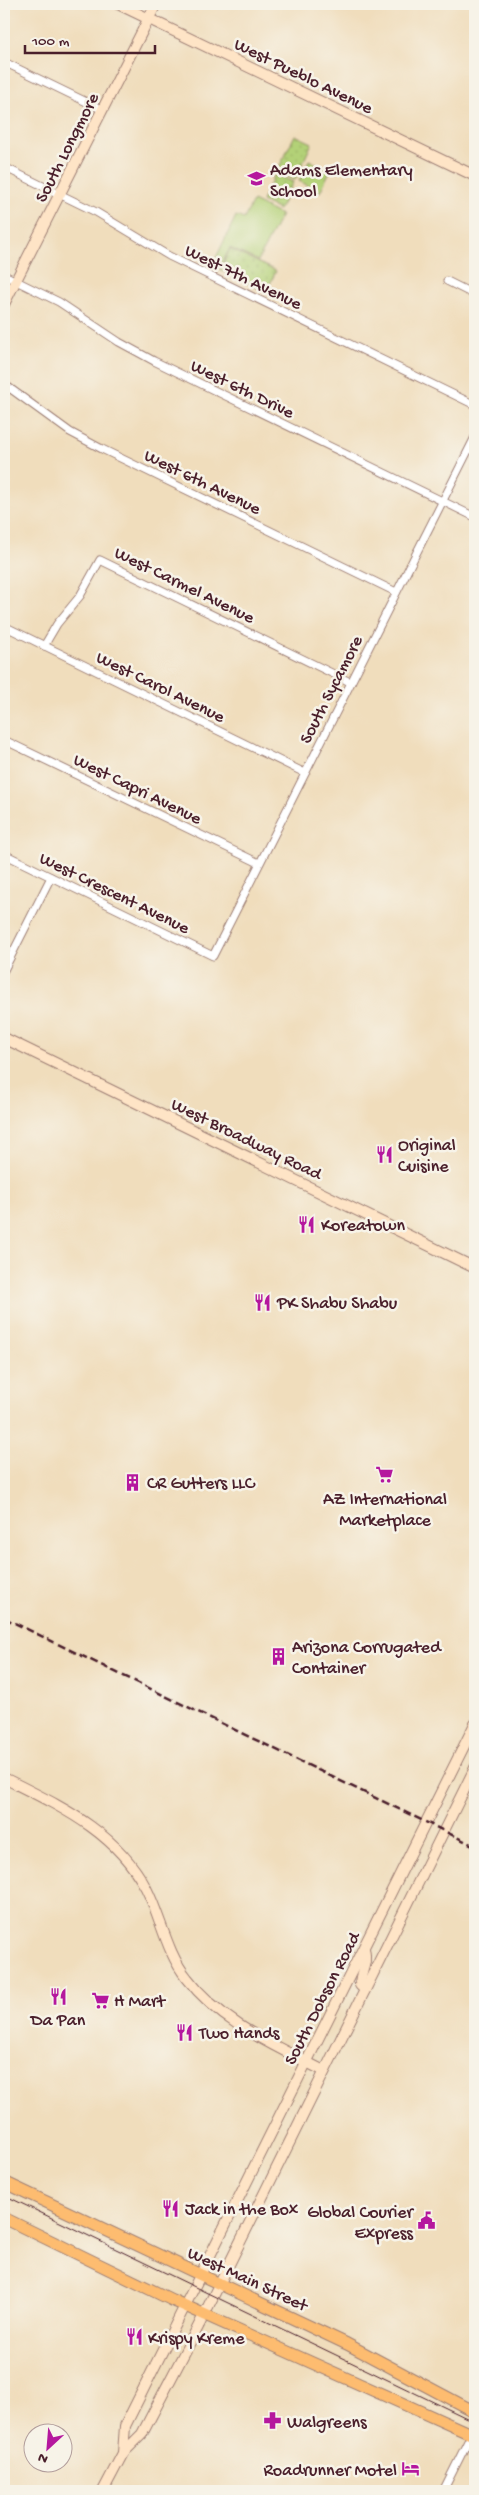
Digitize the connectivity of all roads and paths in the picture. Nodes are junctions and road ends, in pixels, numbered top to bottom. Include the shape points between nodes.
1 (118, 4) edge
2 (156, 4) edge
3 (149, 19) junction
4 (4, 62) edge
5 (103, 110) junction
6 (4, 167) edge
7 (475, 176) edge
8 (60, 194) junction
9 (4, 275) edge
10 (16, 280) junction
11 (447, 281) dead end
12 (475, 295) edge
13 (4, 304) edge
14 (4, 384) edge
15 (475, 405) edge
16 (475, 437) edge
17 (443, 501) junction
18 (475, 517) edge
19 (396, 592) junction
20 (4, 626) edge
21 (44, 646) junction
22 (350, 682) junction
23 (4, 740) edge
24 (305, 773) junction
25 (4, 854) edge
26 (260, 863) junction
27 (51, 877) junction
28 (213, 956) joint
29 (4, 970) edge
30 (4, 1038) edge
31 (475, 1268) edge
32 (475, 1724) edge
33 (475, 1768) edge
34 (4, 1778) edge
35 (364, 1948) junction
36 (365, 1990) junction
37 (307, 2063) junction
38 (324, 2071) junction
39 (4, 2182) edge
40 (4, 2218) edge
41 (199, 2274) junction
42 (220, 2284) junction
43 (184, 2305) junction
44 (205, 2314) junction
45 (475, 2412) edge
46 (473, 2436) edge
47 (123, 2454) junction
48 (103, 2491) edge
49 (443, 2491) edge

1 - 3 main road, West Pueblo Avenue
2 - 3 main road, South Longmore
3 - 5 main road, South Longmore
3 - 7 main road, West Pueblo Avenue
4 - 5 street
5 - 8 main road, South Longmore
6 - 8 street, West 7th Avenue
8 - 10 main road, South Longmore
8 - 15 street, West 7th Avenue via 169,256
9 - 10 street, West 6th Drive
10 - 13 main road, South Longmore
10 - 17 street, West 6th Drive via 59,302 154,361
11 - 12 street
14 - 19 street, West 6th Avenue via 70,432 102,449
16 - 17 street, South Sycamore
17 - 18 street, West 6th Drive
17 - 19 street, South Sycamore
19 - 22 street, South Sycamore
20 - 21 street, West Carol Avenue
21 - 22 street, West Carmel Avenue via 80,596 100,560
21 - 24 street, West Carol Avenue
22 - 24 street, South Sycamore
23 - 26 street, West Capri Avenue
24 - 26 street, South Sycamore
25 - 27 street, West Crescent Avenue
26 - 28 street, South Sycamore
27 - 28 street, West Crescent Avenue
27 - 29 street
30 - 31 main road, West Broadway Road
32 - 35 main road, South Dobson Road
33 - 36 main road, South Dobson Road
34 - 37 main road via 83,1820 125,1856 146,1888 171,1950 187,1979 240,2028
35 - 36 main road via 367,1962 360,1986
35 - 37 main road, South Dobson Road
36 - 38 main road, South Dobson Road
37 - 38 main road
37 - 41 main road, South Dobson Road
38 - 42 main road, South Dobson Road
39 - 41 main road, West Main Street
40 - 43 main road
41 - 42 main road, West Main Street
41 - 43 main road, South Dobson Road
42 - 44 main road, South Dobson Road
42 - 45 main road, West Main Street via 347,2344
43 - 44 main road
43 - 47 main road, South Dobson Road via 125,2426
44 - 46 main road
44 - 47 main road, South Dobson Road via 142,2434
46 - 49 street
47 - 48 main road

